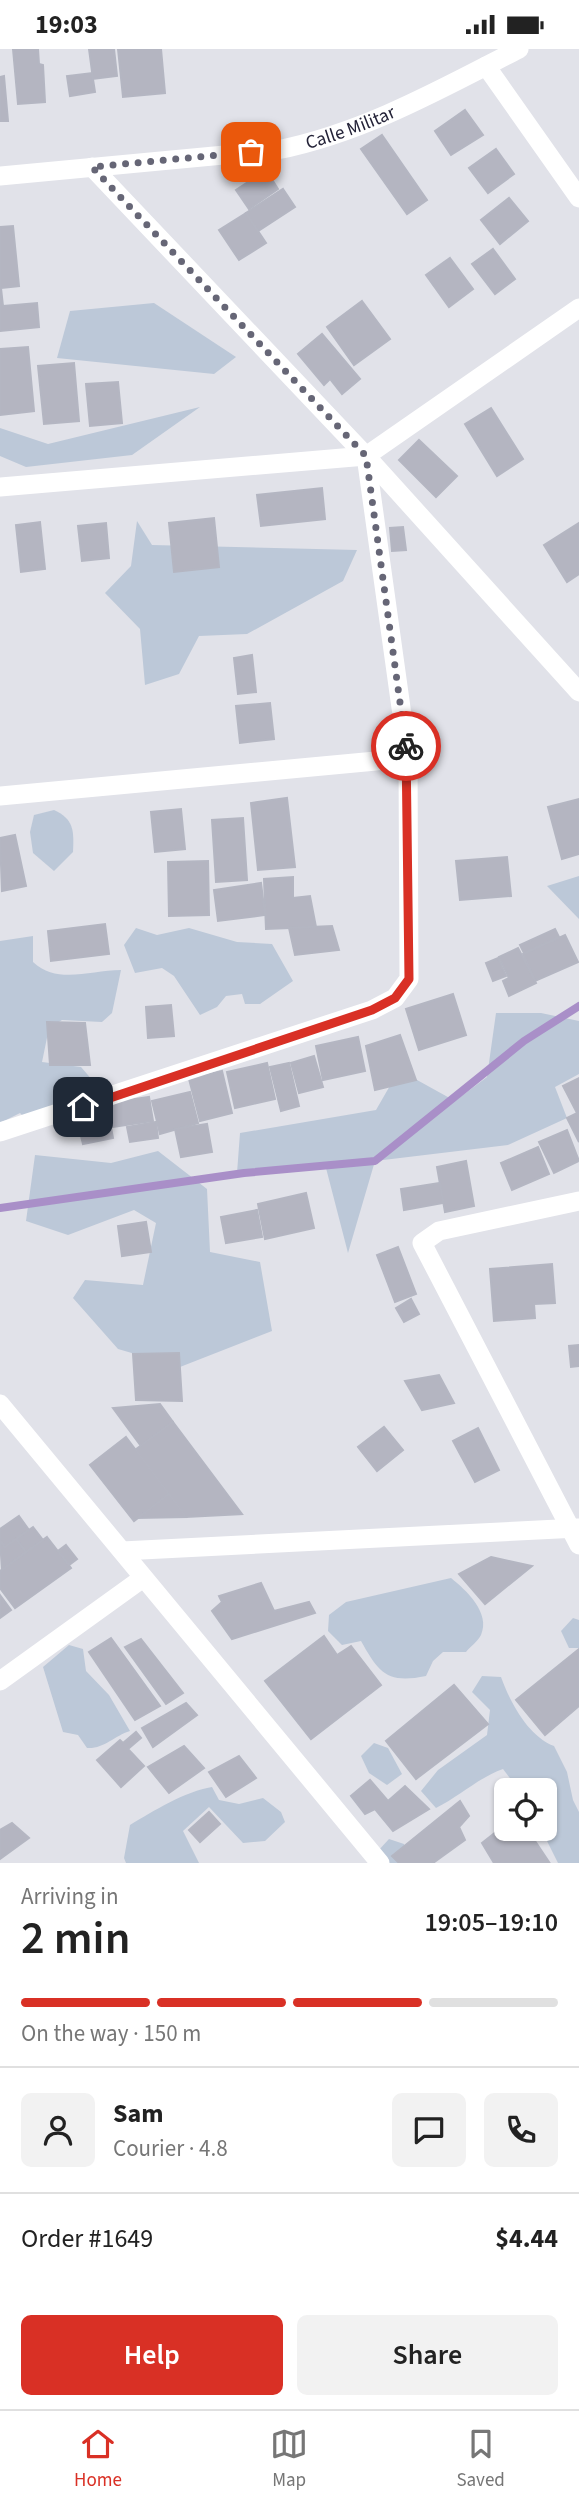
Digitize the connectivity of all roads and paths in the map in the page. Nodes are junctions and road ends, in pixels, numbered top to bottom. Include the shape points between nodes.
1 (519, 49) edge
2 (486, 66) junction
3 (92, 167) junction
4 (0, 176) edge
5 (579, 198) edge
6 (579, 307) edge
7 (366, 456) junction
8 (0, 487) edge
9 (579, 692) edge
10 (408, 758) junction
11 (0, 796) edge
12 (0, 1132) edge
13 (579, 1201) edge
14 (0, 1403) edge
15 (576, 1534) edge
16 (122, 1551) junction
17 (143, 1578) junction
18 (0, 1681) edge
19 (380, 1863) edge

1 - 2 street, Calle Militar
2 - 3 street, Calle Militar via 347,133 314,143
2 - 5 street
3 - 4 street, Calle Militar
3 - 7 street
6 - 7 street
7 - 8 street
7 - 9 street
7 - 10 street
10 - 11 street
10 - 12 street via 409,979 395,998 345,1019
13 - 15 street via 439,1231 422,1243
14 - 16 street
15 - 16 street
16 - 17 street
17 - 18 street
17 - 19 street

